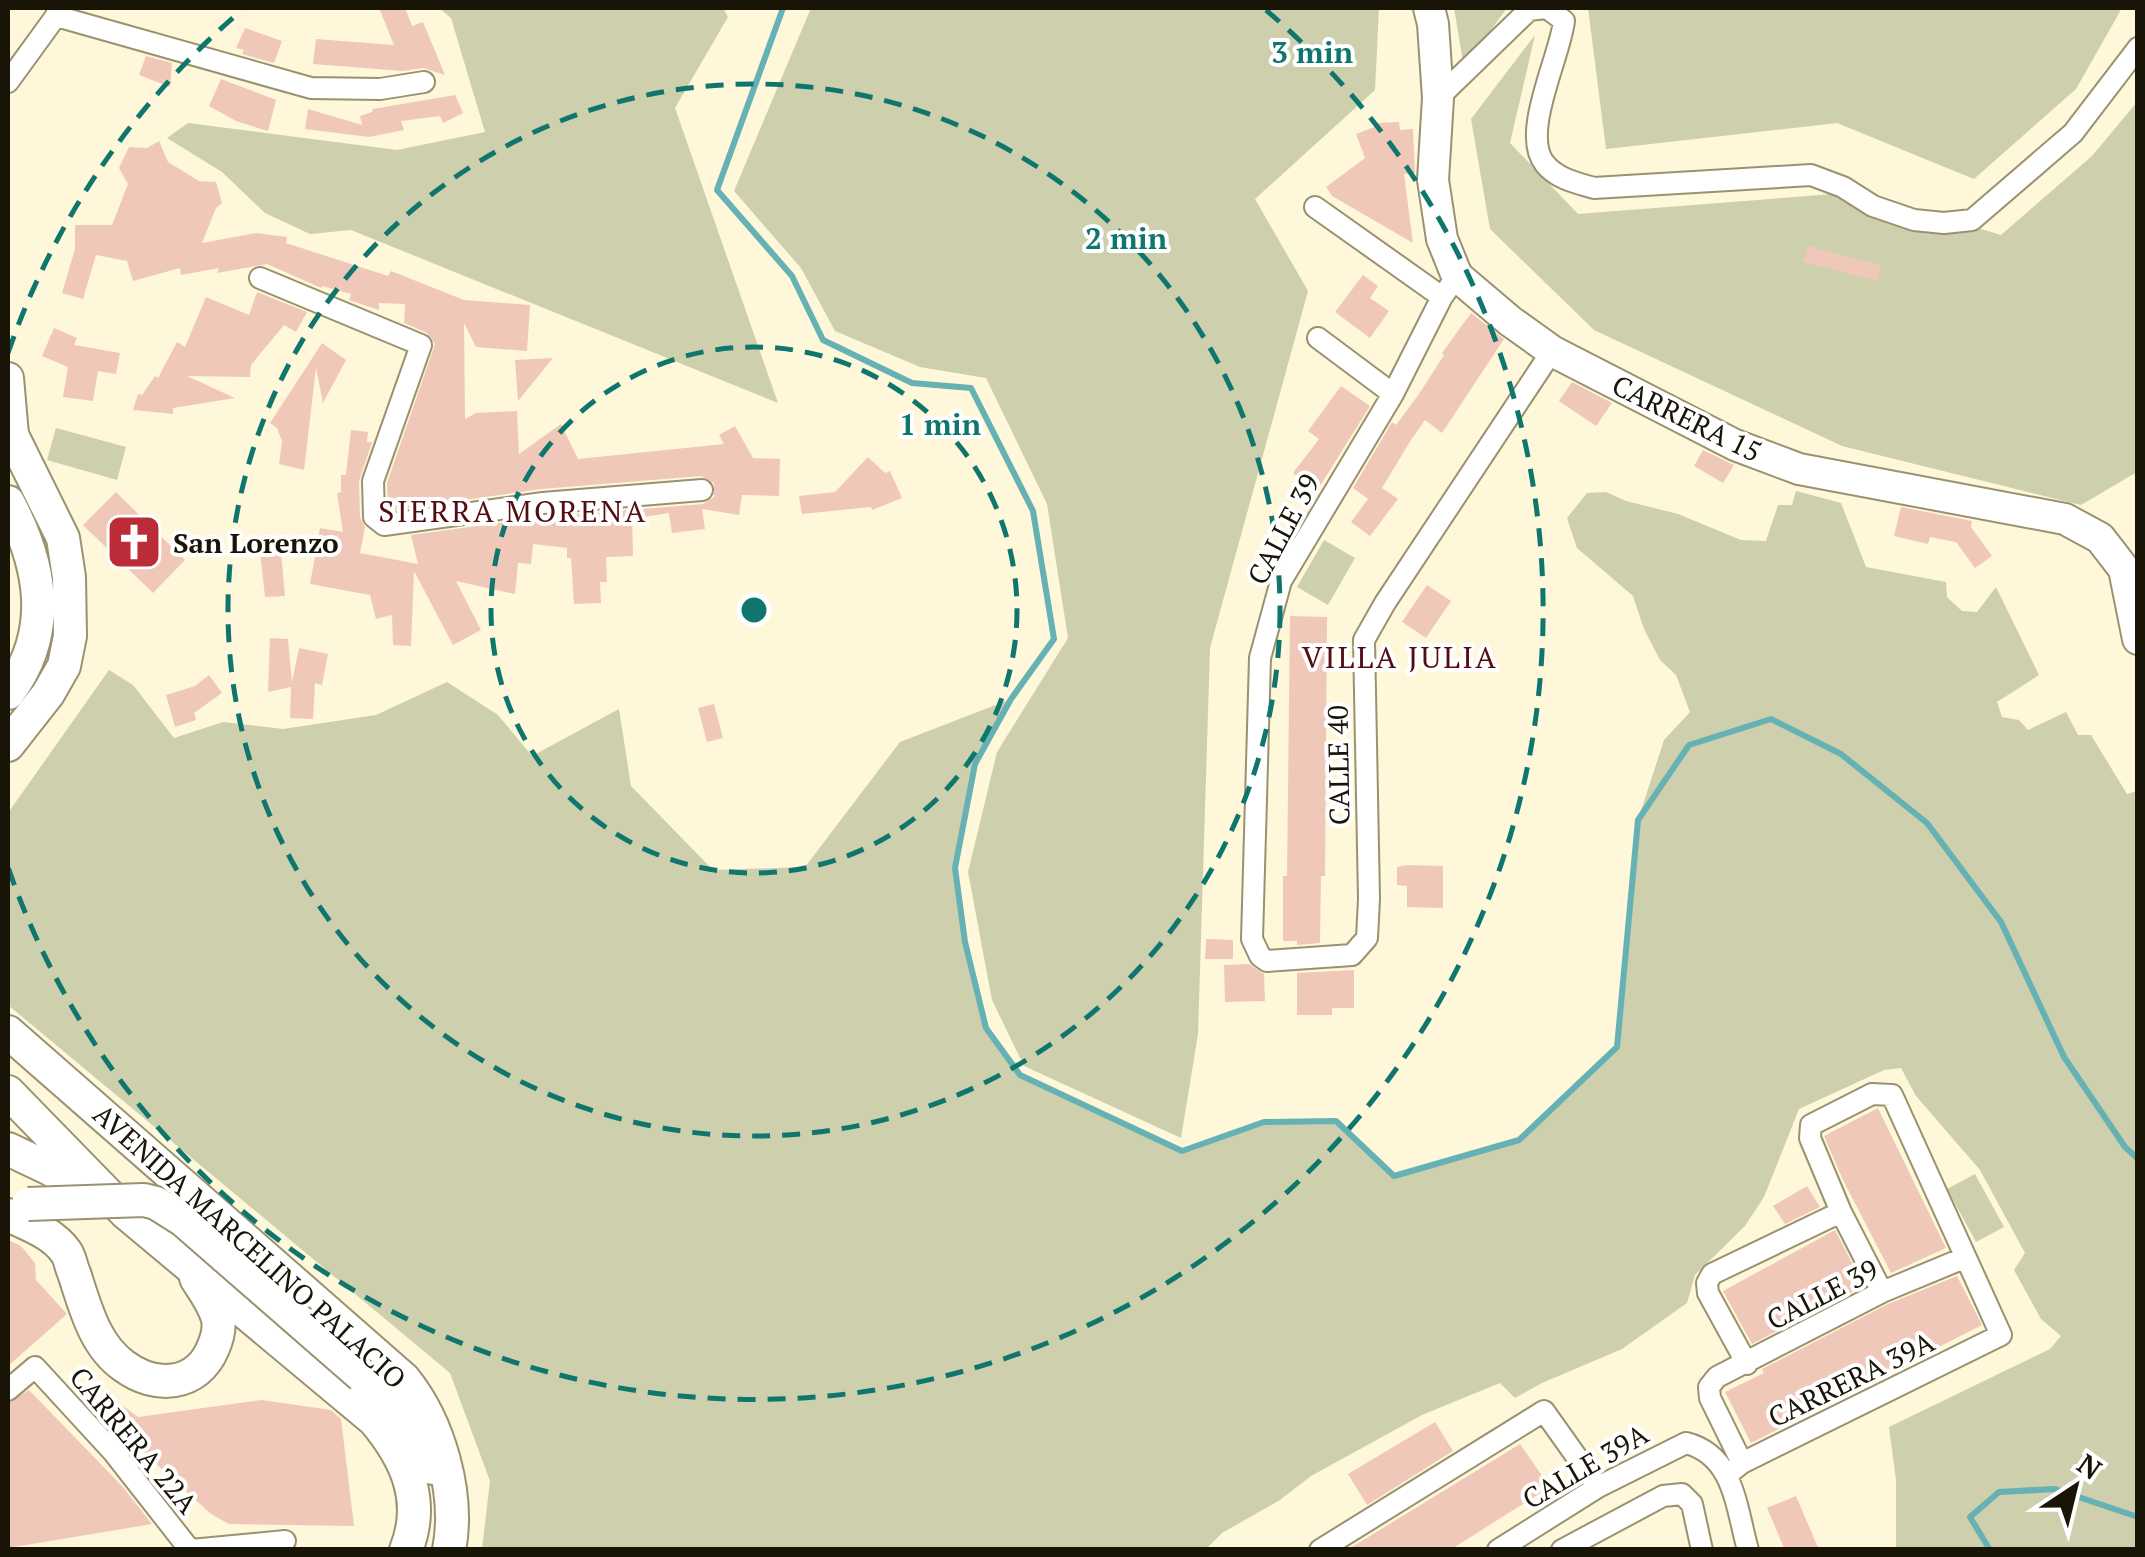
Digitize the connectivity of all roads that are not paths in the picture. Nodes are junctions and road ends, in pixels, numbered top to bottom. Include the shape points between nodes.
1 (1429, 8) edge
2 (1547, 8) edge
3 (57, 12) edge
4 (2138, 48) edge
5 (8, 82) edge
6 (424, 82) dead end
7 (1438, 98) junction
8 (1315, 207) dead end
9 (260, 278) dead end
10 (1450, 286) junction
11 (1318, 338) dead end
12 (1552, 350) junction
13 (8, 378) edge
14 (1393, 394) junction
15 (10, 431) edge
16 (702, 490) dead end
17 (8, 502) edge
18 (2138, 639) edge
19 (8, 693) edge
20 (8, 745) edge
21 (1260, 956) joint
22 (8, 1032) edge
23 (8, 1092) edge
24 (8, 1148) edge
25 (14, 1208) edge
26 (126, 1212) junction
27 (1841, 1212) junction
28 (1964, 1258) junction
29 (186, 1262) junction
30 (1882, 1292) junction
31 (1747, 1364) junction
32 (8, 1390) edge
33 (1734, 1469) junction
34 (1598, 1487) junction
35 (450, 1504) junction
36 (285, 1541) dead end
37 (191, 1550) edge
38 (406, 1550) edge
39 (449, 1550) edge
40 (1320, 1550) edge
41 (1498, 1550) edge
42 (1562, 1550) edge
43 (1702, 1550) edge
44 (1748, 1550) edge

1 - 7 main road
2 - 4 street via 1564,21 1536,143 1544,163 1562,178 1594,188 1811,175 1873,206 1944,224 1972,220 2073,133
2 - 7 street via 1529,10
3 - 5 street
3 - 6 street via 311,88
7 - 10 main road via 1433,180
8 - 10 street
9 - 16 street via 420,346 373,480 374,518 384,525
10 - 12 main road, CARRERA 15
10 - 14 street, CALLE 39
11 - 14 street
12 - 18 main road, CARRERA 15 via 1736,445 1799,470 2066,519 2100,538 2124,569
12 - 21 street, CALLE 40 via 1364,640 1367,938 1352,955 1268,961
13 - 15 main road
14 - 21 street, CALLE 39 via 1281,582 1267,627 1260,658 1252,940
15 - 20 main road via 64,538 70,636 64,666
17 - 19 main road via 27,538 40,610 36,643
22 - 35 main road, AVENIDA MARCELINO PALACIO via 404,1379 431,1419
23 - 26 main road, AVENIDA MARCELINO PALACIO
24 - 26 main road
25 - 29 main road via 66,1252 106,1350 157,1381 198,1372 219,1332 211,1302
25 - 35 main road, bridge via 144,1200 183,1220 362,1376 412,1431
26 - 29 main road, AVENIDA MARCELINO PALACIO
27 - 28 street via 1810,1138 1811,1125 1872,1094 1892,1095
27 - 30 street
27 - 31 street via 1712,1274 1706,1283
28 - 30 street, CALLE 39
28 - 33 street, CARRERA 39A via 2001,1335
29 - 38 main road, AVENIDA MARCELINO PALACIO via 388,1436 412,1485
30 - 31 street, CALLE 39
31 - 33 street, CALLE 39 via 1709,1387
32 - 37 street, CARRERA 22A via 35,1366
33 - 34 street, CALLE 39A via 1704,1447 1686,1443
33 - 44 street
34 - 40 street via 1544,1411
34 - 41 street, CALLE 39A
35 - 39 main road, AVENIDA MARCELINO PALACIO
36 - 37 street
42 - 43 street via 1663,1496 1682,1494 1692,1504

